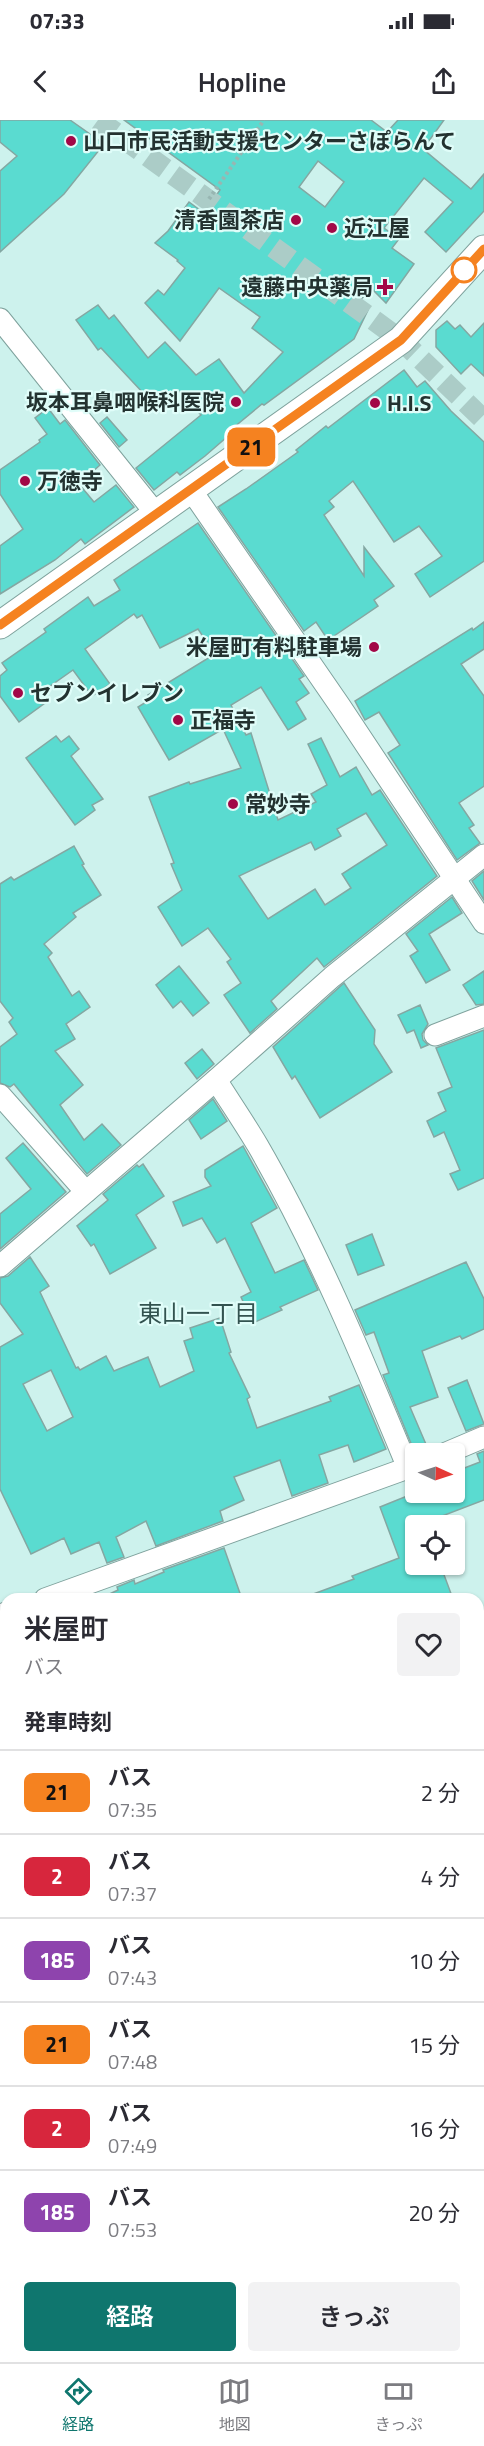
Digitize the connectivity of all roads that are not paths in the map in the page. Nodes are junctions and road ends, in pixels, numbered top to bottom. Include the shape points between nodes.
1 (484, 249) edge
2 (0, 319) edge
3 (191, 490) junction
4 (157, 515) junction
5 (0, 625) edge
6 (484, 855) edge
7 (455, 880) junction
8 (484, 923) edge
9 (484, 1016) edge
10 (435, 1035) dead end
11 (216, 1080) junction
12 (0, 1095) edge
13 (86, 1192) junction
14 (0, 1266) edge
15 (484, 1437) edge
16 (465, 1445) edge
17 (405, 1451) edge
18 (405, 1469) edge
19 (62, 1593) edge

1 - 3 main road via 401,340
2 - 4 street
3 - 4 main road
3 - 7 street
4 - 5 main road
6 - 7 street
7 - 8 street
7 - 11 street via 332,976
9 - 10 street
11 - 13 street
11 - 17 street via 258,1146 318,1263
12 - 13 street
13 - 14 street
15 - 16 street
18 - 19 street

